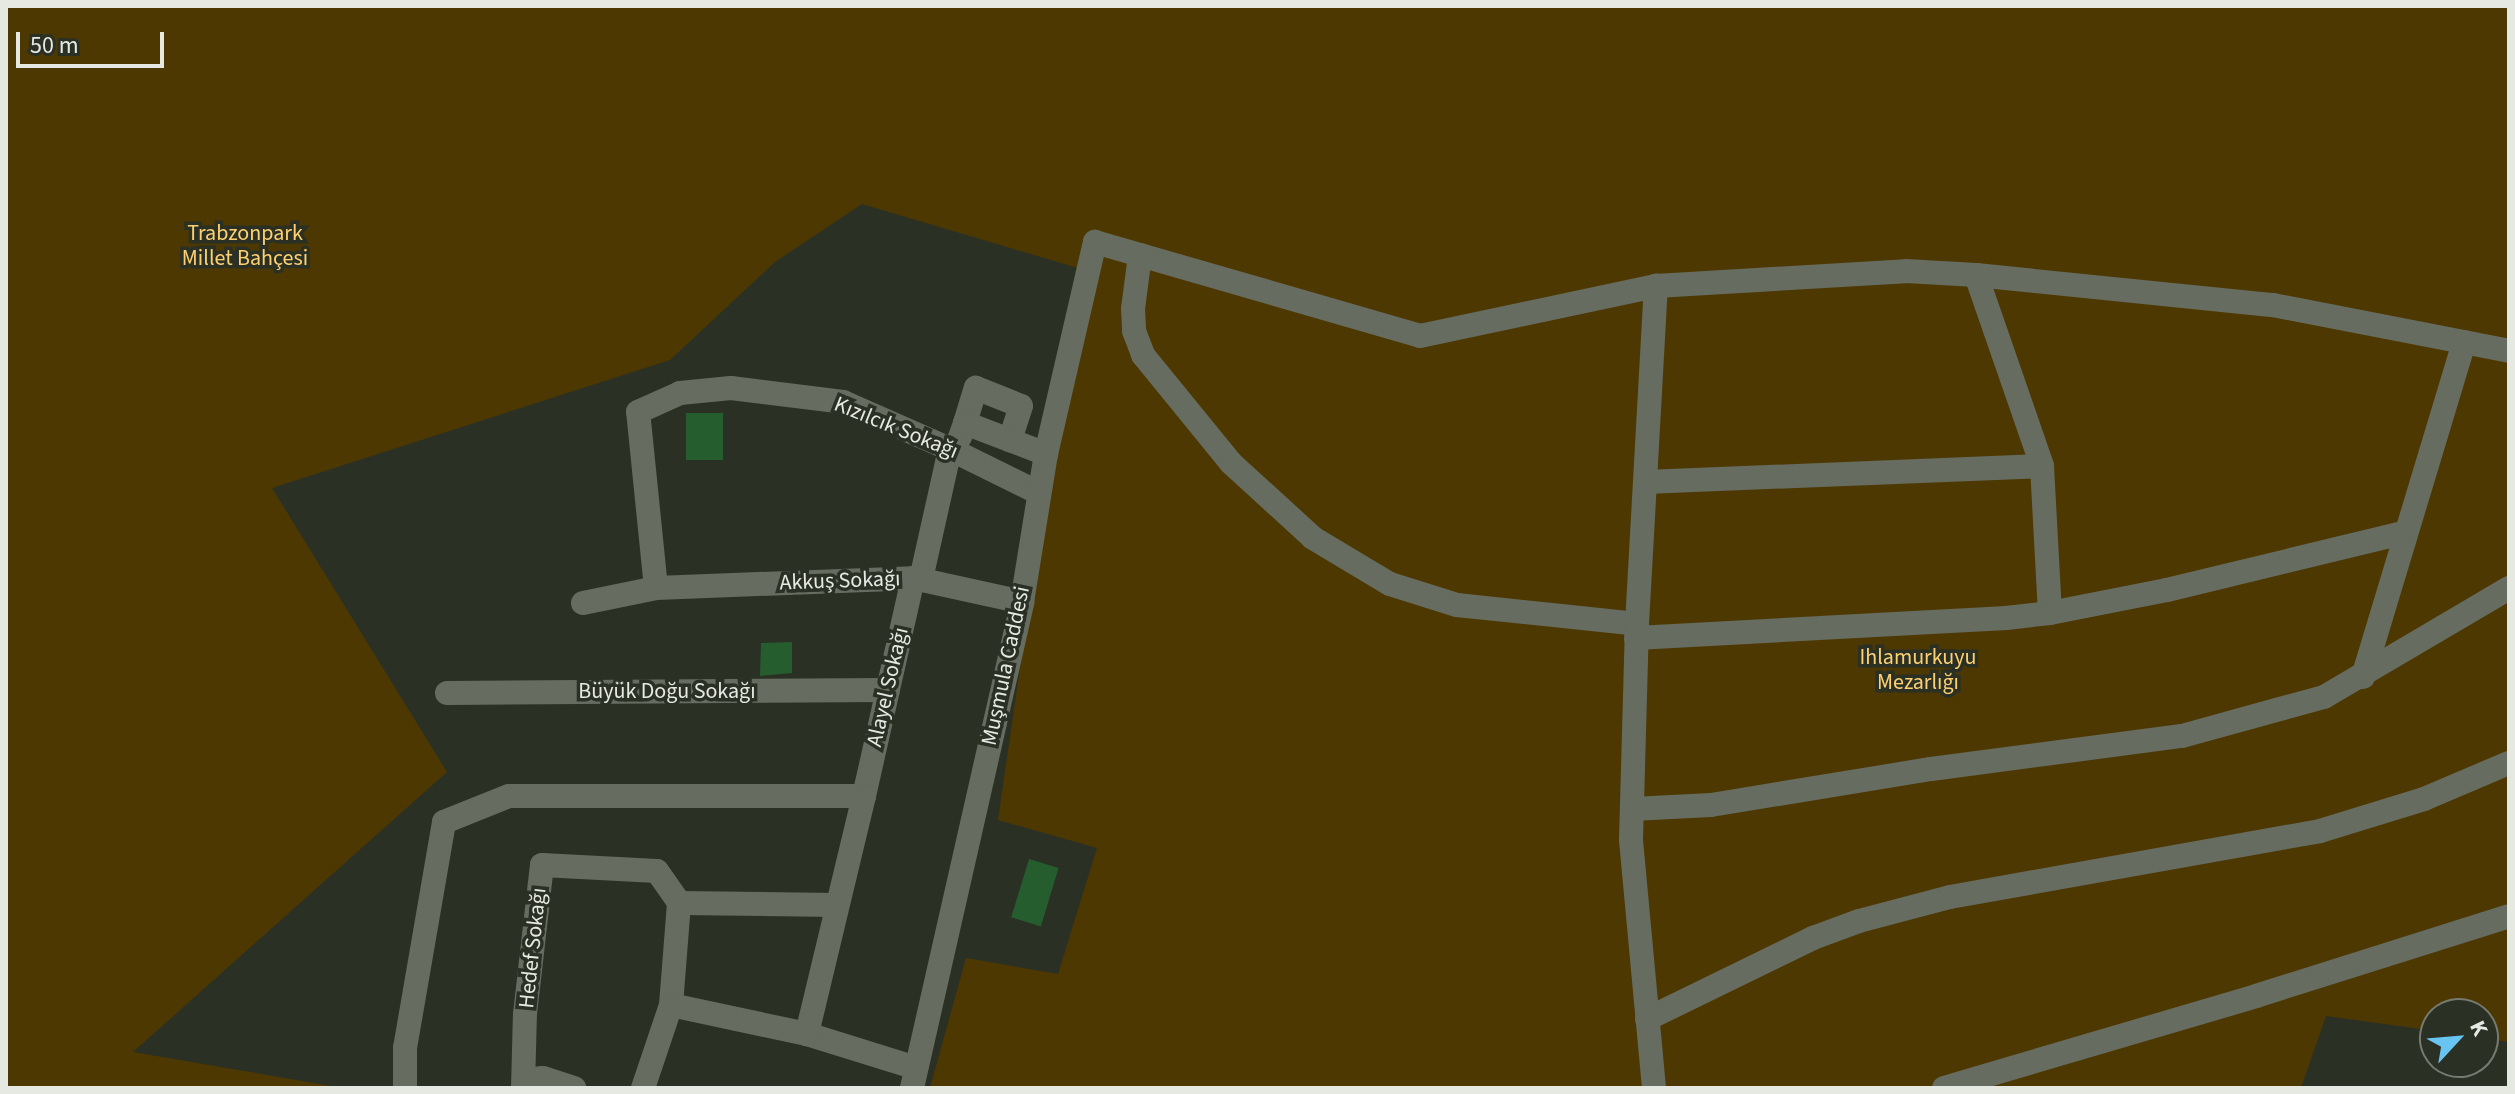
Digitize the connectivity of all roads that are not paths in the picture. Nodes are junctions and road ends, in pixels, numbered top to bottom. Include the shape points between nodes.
1 (1140, 255) junction
2 (1976, 275) junction
3 (1656, 286) junction
4 (2464, 342) junction
5 (2509, 351) edge
6 (965, 423) junction
7 (1010, 440) junction
8 (952, 450) junction
9 (1046, 454) junction
10 (2042, 466) junction
11 (1645, 482) junction
12 (1039, 493) junction
13 (2406, 532) junction
14 (917, 579) junction
15 (656, 588) junction
16 (2509, 588) edge
17 (1022, 602) junction
18 (583, 603) dead end
19 (2050, 613) junction
20 (1636, 631) junction
21 (2363, 677) junction
22 (888, 690) junction
23 (447, 693) dead end
24 (2509, 763) edge
25 (864, 796) junction
26 (1632, 809) junction
27 (679, 903) junction
28 (837, 905) junction
29 (2509, 916) edge
30 (671, 1005) junction
31 (1647, 1019) junction
32 (807, 1034) junction
33 (914, 1078) edge
34 (525, 1084) edge
35 (405, 1088) edge
36 (574, 1088) edge
37 (643, 1088) edge
38 (1654, 1088) edge
39 (1944, 1088) edge

1 - 3 street via 1420,336
1 - 9 street, Muşmula Caddesi via 1095,242
1 - 20 street via 1133,309 1143,355 1231,463 1313,538 1390,584 1457,605
2 - 3 street via 1906,271
2 - 4 street via 2273,305
2 - 10 street
3 - 11 street
4 - 5 street
4 - 13 street
6 - 7 street
6 - 7 street, Kızılcık Sokağı via 976,388 1021,406
6 - 8 street, Alayel Sokağı
7 - 9 street
8 - 12 street, Kızılcık Sokağı
8 - 14 street, Alayel Sokağı
8 - 15 street, Kızılcık Sokağı via 843,402 731,388 680,393 638,412
9 - 12 street, Muşmula Caddesi
10 - 11 street
10 - 19 street
11 - 20 street
12 - 17 street, Muşmula Caddesi
13 - 19 street
13 - 21 street
14 - 15 street, Akkuş Sokağı
14 - 17 street, Akkuş Sokağı
14 - 22 street, Alayel Sokağı
15 - 18 street, Akkuş Sokağı
16 - 21 street
17 - 33 street, Muşmula Caddesi
19 - 20 street
20 - 26 street
21 - 26 street via 2324,697 2182,736 1711,805
22 - 23 street, Büyük Doğu Sokağı
22 - 25 street, Alayel Sokağı
24 - 31 street via 2424,799 2320,831 1950,897 1872,917 1813,938
25 - 28 street, Alayel Sokağı
25 - 35 street via 509,796 444,822 405,1048
26 - 31 street
27 - 28 street
27 - 30 street
27 - 34 street, Hedef Sokağı via 657,871 542,865 525,1014
28 - 32 street, Alayel Sokağı
29 - 39 street
30 - 32 street
30 - 37 street
31 - 38 street
32 - 33 street
34 - 36 street via 543,1078

